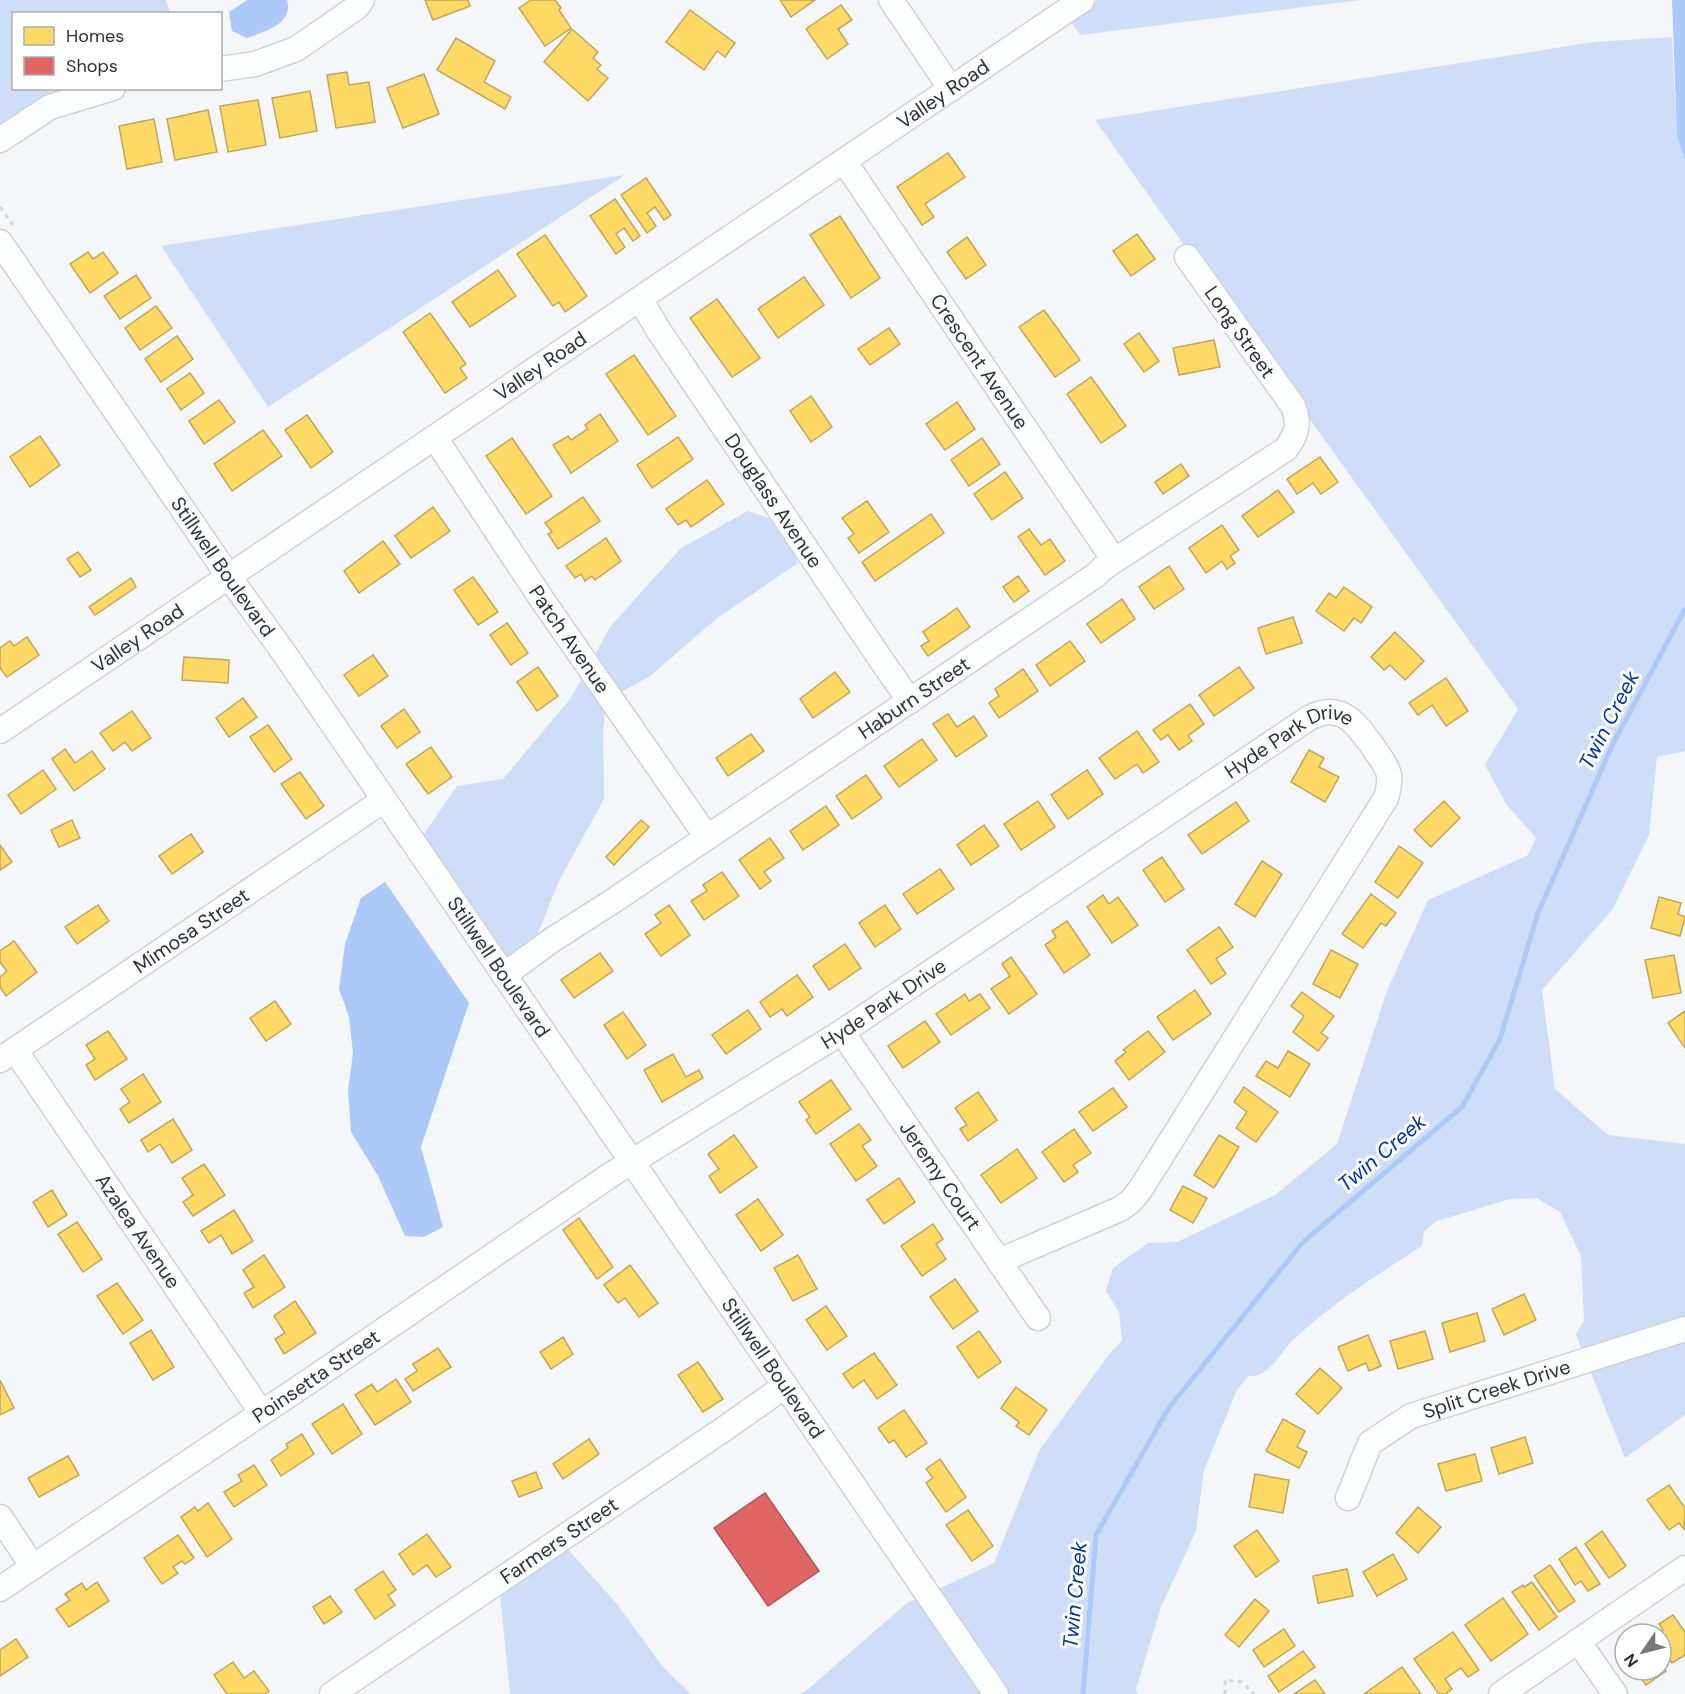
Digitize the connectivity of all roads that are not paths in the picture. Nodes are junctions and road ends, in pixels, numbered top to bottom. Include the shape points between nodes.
1 (362, 0) edge
2 (891, 0) edge
3 (1082, 0) edge
4 (222, 69) edge
5 (951, 89) junction
6 (106, 90) edge
7 (0, 140) edge
8 (844, 161) junction
9 (0, 242) edge
10 (1187, 257) dead end
11 (640, 299) junction
12 (1293, 406) joint
13 (435, 438) junction
14 (1114, 560) junction
15 (229, 577) junction
16 (910, 701) junction
17 (0, 732) edge
18 (384, 800) junction
19 (707, 837) junction
20 (504, 975) junction
21 (842, 1032) junction
22 (7, 1055) edge
23 (633, 1162) junction
24 (999, 1261) junction
25 (1038, 1318) dead end
26 (1685, 1329) edge
27 (785, 1386) junction
28 (261, 1412) junction
29 (1348, 1498) dead end
30 (0, 1517) edge
31 (33, 1567) junction
32 (1685, 1568) edge
33 (0, 1589) edge
34 (1578, 1641) junction
35 (332, 1694) edge
36 (996, 1694) edge
37 (1501, 1694) edge
38 (1615, 1694) edge

1 - 4 street via 296,50 255,64
2 - 5 street
3 - 5 street, Valley Road
5 - 8 street, Valley Road
6 - 7 street via 50,107
8 - 11 street, Valley Road
8 - 14 street, Crescent Avenue
9 - 15 street, Stillwell Boulevard
10 - 12 street, Long Street
11 - 13 street, Valley Road
11 - 16 street, Douglass Avenue
12 - 14 street, Haburn Street via 1297,428 1286,448
13 - 15 street, Valley Road
13 - 19 street, Patch Avenue
14 - 16 street, Haburn Street
15 - 17 street, Valley Road
15 - 18 street, Stillwell Boulevard
16 - 19 street, Haburn Street
18 - 20 street, Stillwell Boulevard
18 - 22 street, Mimosa Street
19 - 20 street, Haburn Street
20 - 23 street, Stillwell Boulevard
21 - 23 street, Hyde Park Drive
21 - 24 street, Jeremy Court
21 - 24 street, Hyde Park Drive via 1316,714 1341,714 1357,724 1389,775 1386,798 1140,1190 1120,1209
22 - 28 street, Azalea Avenue
23 - 27 street, Stillwell Boulevard
23 - 28 street, Poinsetta Street
24 - 25 street, Jeremy Court
26 - 29 street, Split Creek Drive via 1411,1416 1370,1443
27 - 35 street, Farmers Street
27 - 36 street, Stillwell Boulevard
28 - 31 street, Poinsetta Street
30 - 31 street
31 - 33 street, Poinsetta Street
32 - 34 street
34 - 37 street
34 - 38 street

